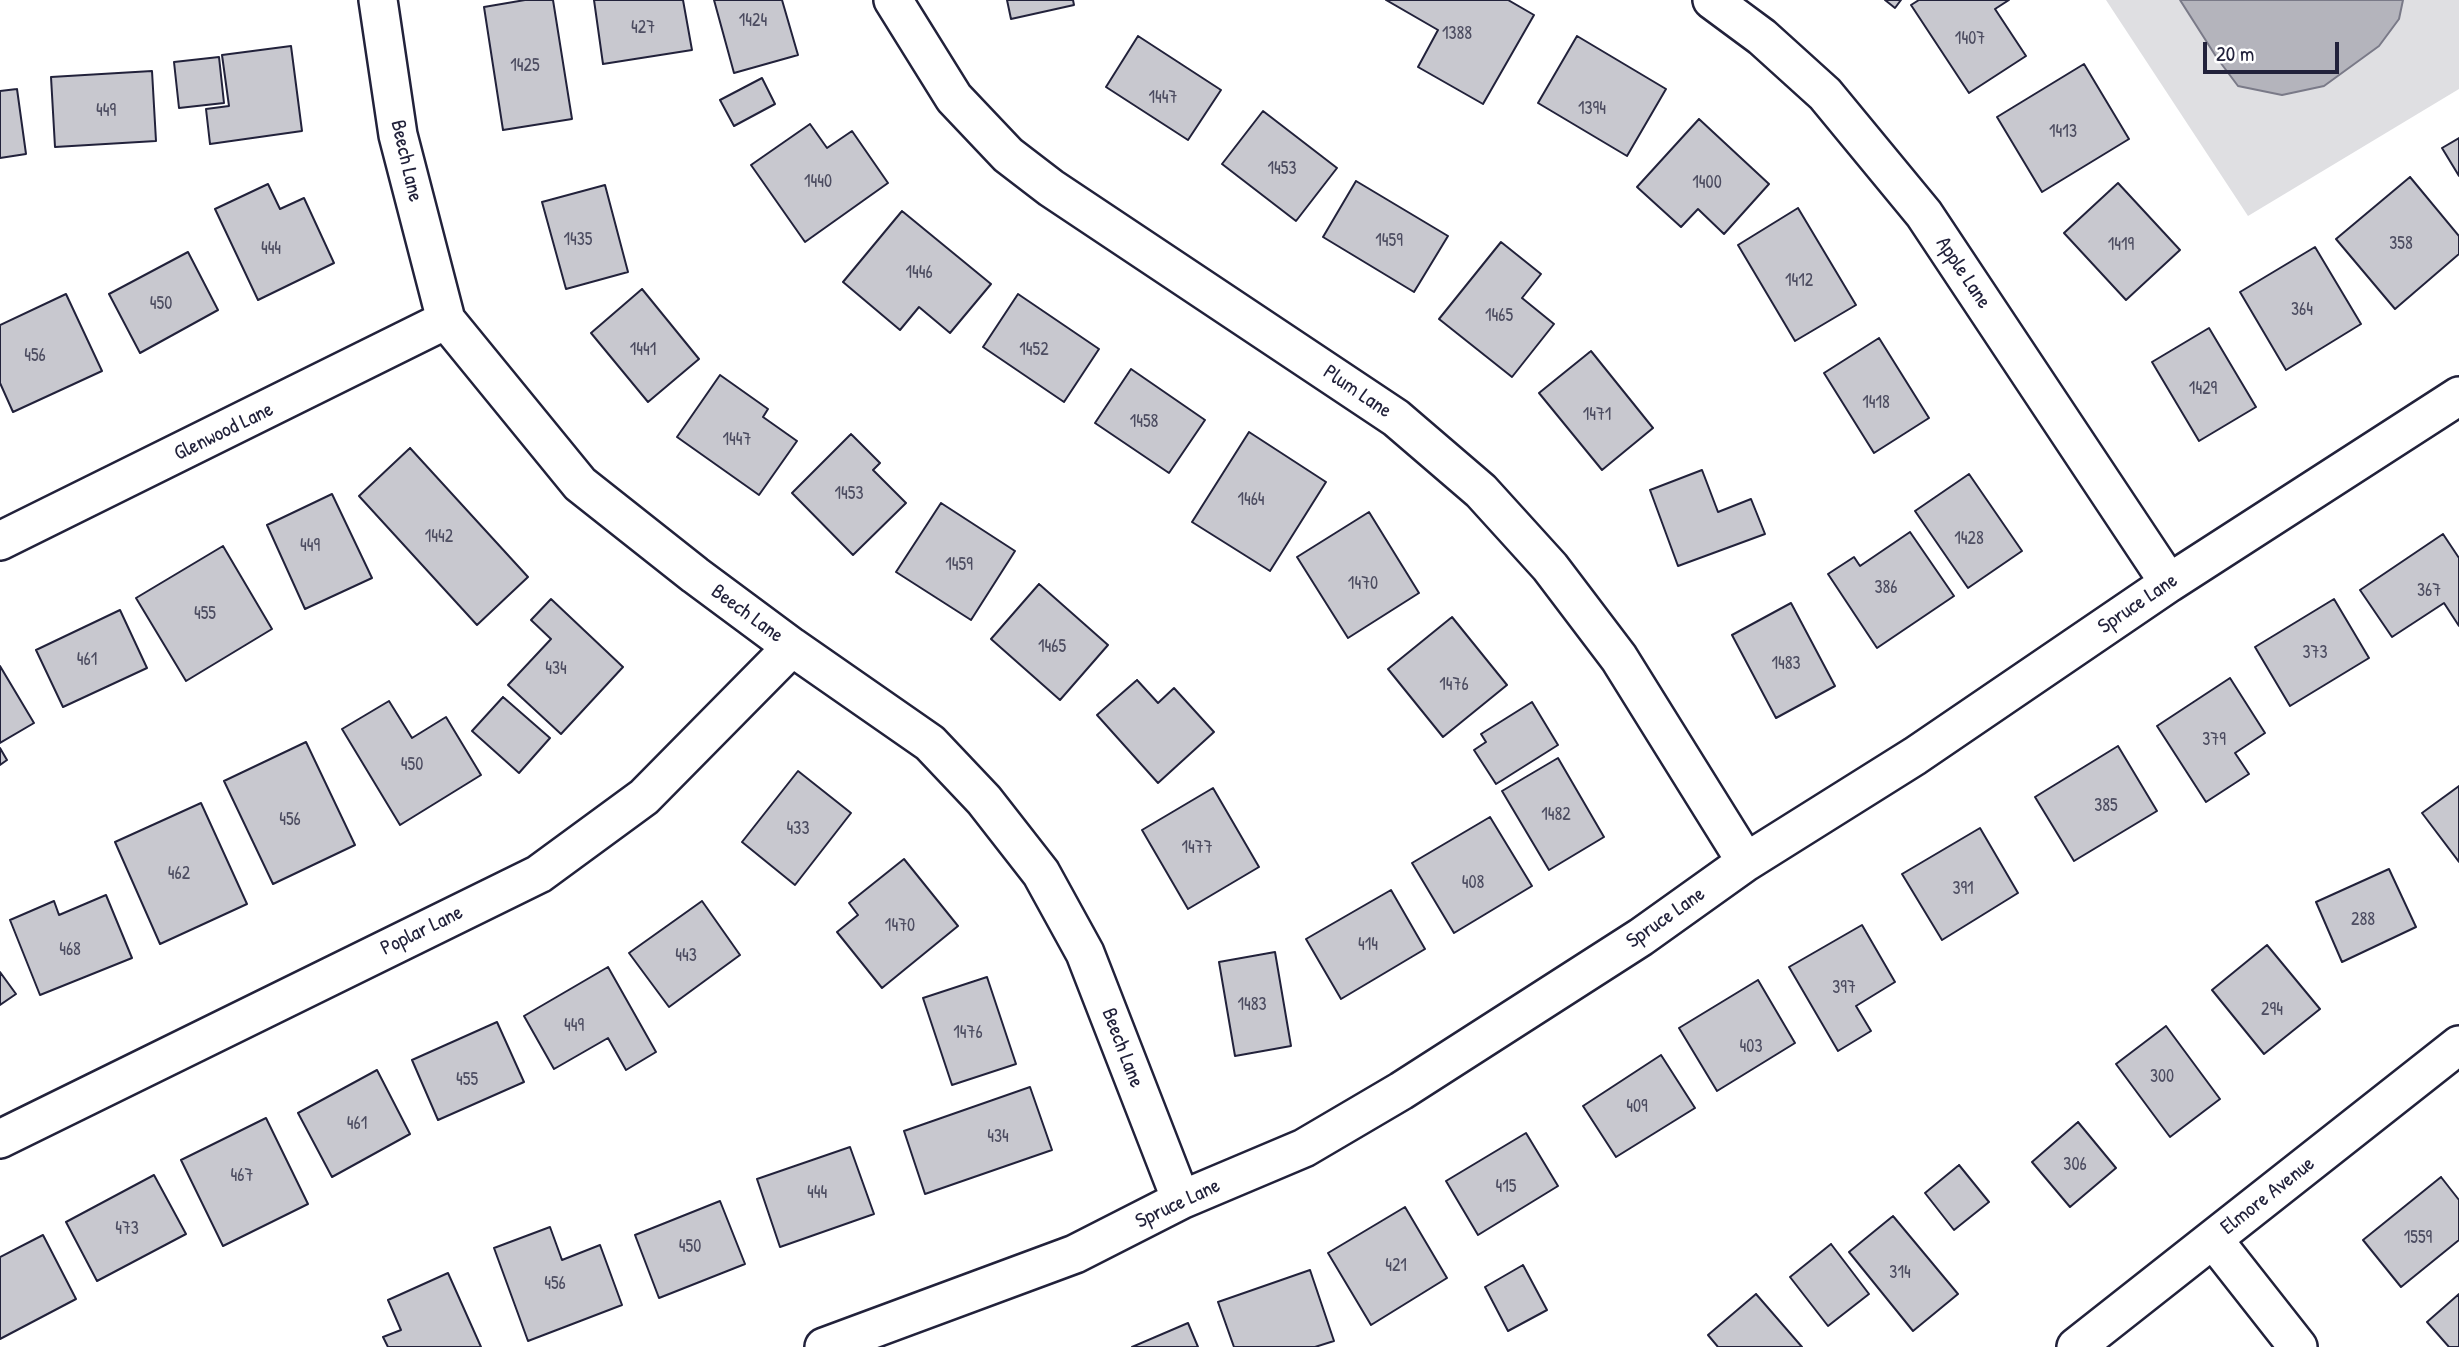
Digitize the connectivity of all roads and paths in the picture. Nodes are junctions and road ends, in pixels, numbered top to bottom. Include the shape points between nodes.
1 (378, 0) edge
2 (893, 0) edge
3 (1712, 0) edge
4 (446, 320) junction
5 (2459, 396) edge
6 (0, 541) edge
7 (2169, 583) junction
8 (792, 647) junction
9 (1746, 862) junction
10 (2459, 1045) edge
11 (0, 1139) edge
12 (1181, 1200) junction
13 (2213, 1239) junction
14 (824, 1347) edge
15 (2076, 1347) edge
16 (2298, 1347) edge

1 - 4 street, Beech Lane via 398,135
2 - 9 street, Plum Lane via 954,98 1008,155 1396,418 1481,491 1550,567 1619,658
3 - 7 street, Apple Lane via 1762,37 1825,94 1924,214
4 - 6 street, Glenwood Lane
4 - 8 street, Beech Lane via 580,484
5 - 7 street, Spruce Lane
7 - 9 street, Spruce Lane via 1915,756
8 - 11 street, Poplar Lane via 644,797 539,874
8 - 12 street, Beech Lane via 930,743 984,800 1041,873 1085,953
9 - 12 street, Spruce Lane via 1641,937 1401,1091 1304,1148
10 - 13 street, Elmore Avenue
12 - 14 street, Spruce Lane via 1075,1254
13 - 15 street, Elmore Avenue
13 - 16 street

